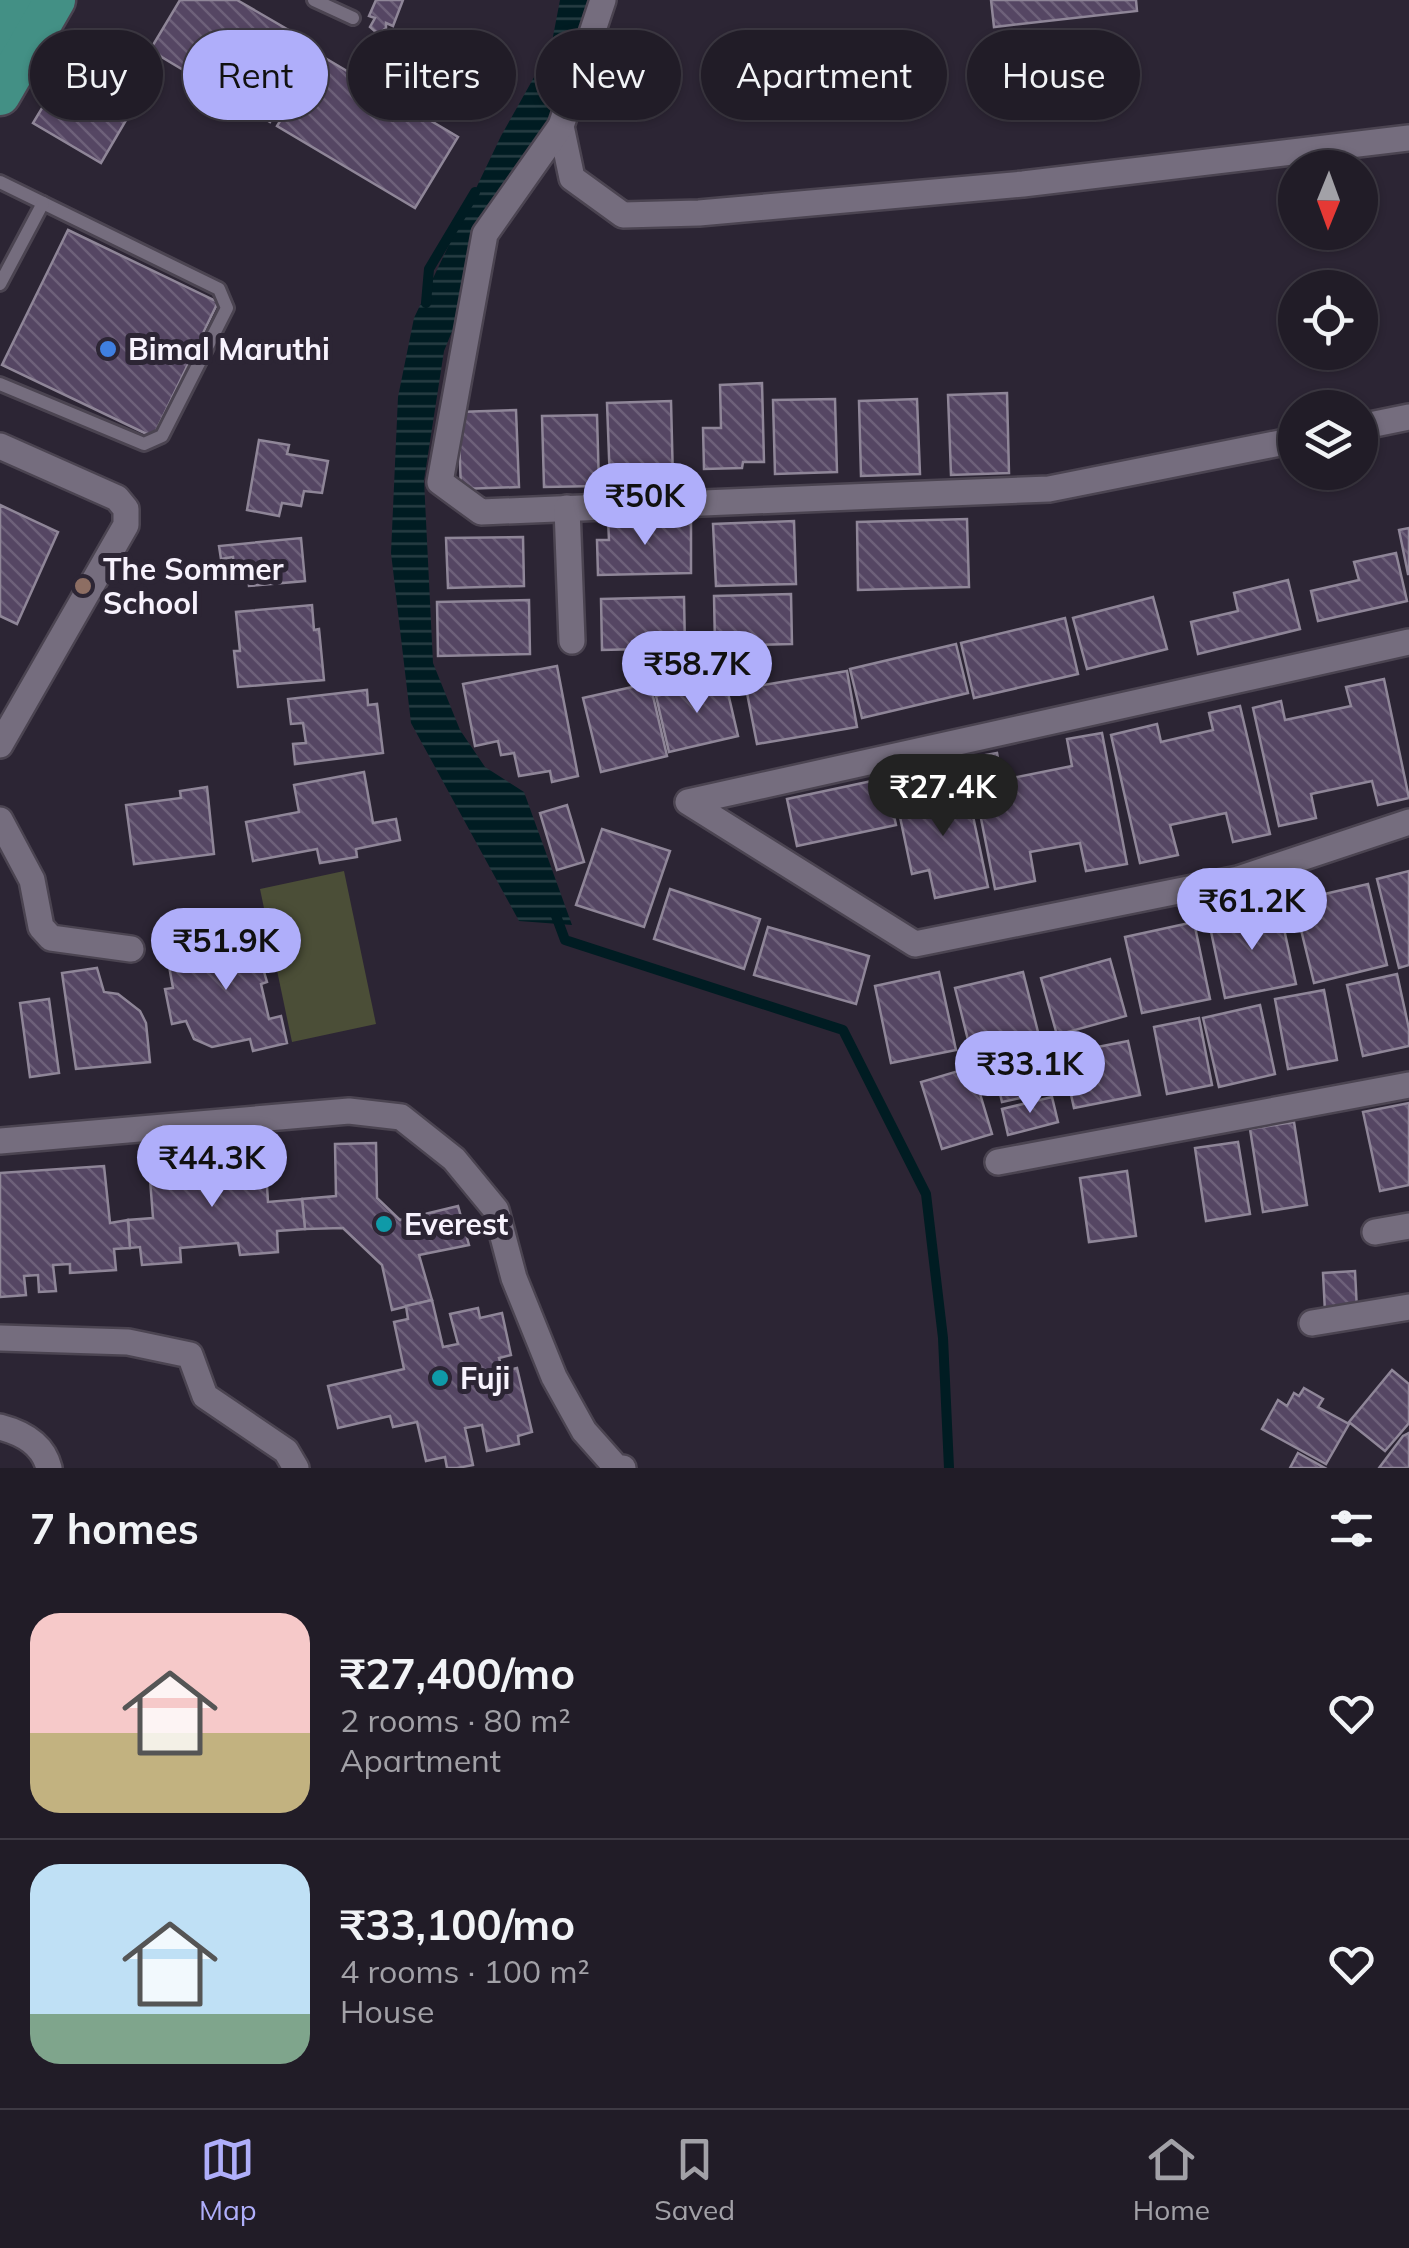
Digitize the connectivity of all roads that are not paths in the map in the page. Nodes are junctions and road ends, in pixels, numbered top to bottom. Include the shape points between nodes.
1 (21, 0) edge
2 (55, 0) edge
3 (314, 0) edge
4 (603, 0) edge
5 (353, 18) dead end
6 (0, 37) edge
7 (0, 95) edge
8 (561, 126) junction
9 (1409, 138) edge
10 (0, 182) edge
11 (44, 203) junction
12 (0, 284) edge
13 (0, 384) edge
14 (1409, 417) edge
15 (1378, 423) edge
16 (1278, 443) edge
17 (0, 446) edge
18 (567, 508) junction
19 (572, 641) dead end
20 (1409, 642) edge
21 (0, 745) edge
22 (0, 820) edge
23 (1409, 822) edge
24 (131, 949) dead end
25 (1409, 1084) edge
26 (0, 1141) edge
27 (998, 1162) dead end
28 (1409, 1226) edge
29 (1375, 1232) dead end
30 (1409, 1307) edge
31 (1312, 1323) dead end
32 (0, 1338) edge
33 (0, 1427) edge
34 (49, 1468) edge
35 (296, 1468) edge
36 (623, 1468) edge

1 - 6 main road
2 - 7 main road
3 - 5 lane
4 - 8 street
8 - 9 street via 572,178 623,215 1023,184
8 - 18 street via 485,234 440,482 480,512
10 - 11 lane
11 - 12 lane
11 - 13 lane via 219,289 226,308 162,436 144,444
14 - 15 street
16 - 18 street via 1049,489
17 - 21 street via 126,508 126,525
18 - 19 street
20 - 23 street via 688,802 915,944 1238,879
22 - 24 street via 32,880 41,927 51,938
25 - 27 street
26 - 36 street via 349,1111 401,1117 454,1159 496,1210 514,1278 554,1377 584,1431
28 - 29 street
30 - 31 street
32 - 35 street via 128,1342 190,1355 205,1396 286,1451
33 - 34 street via 21,1432 46,1454

